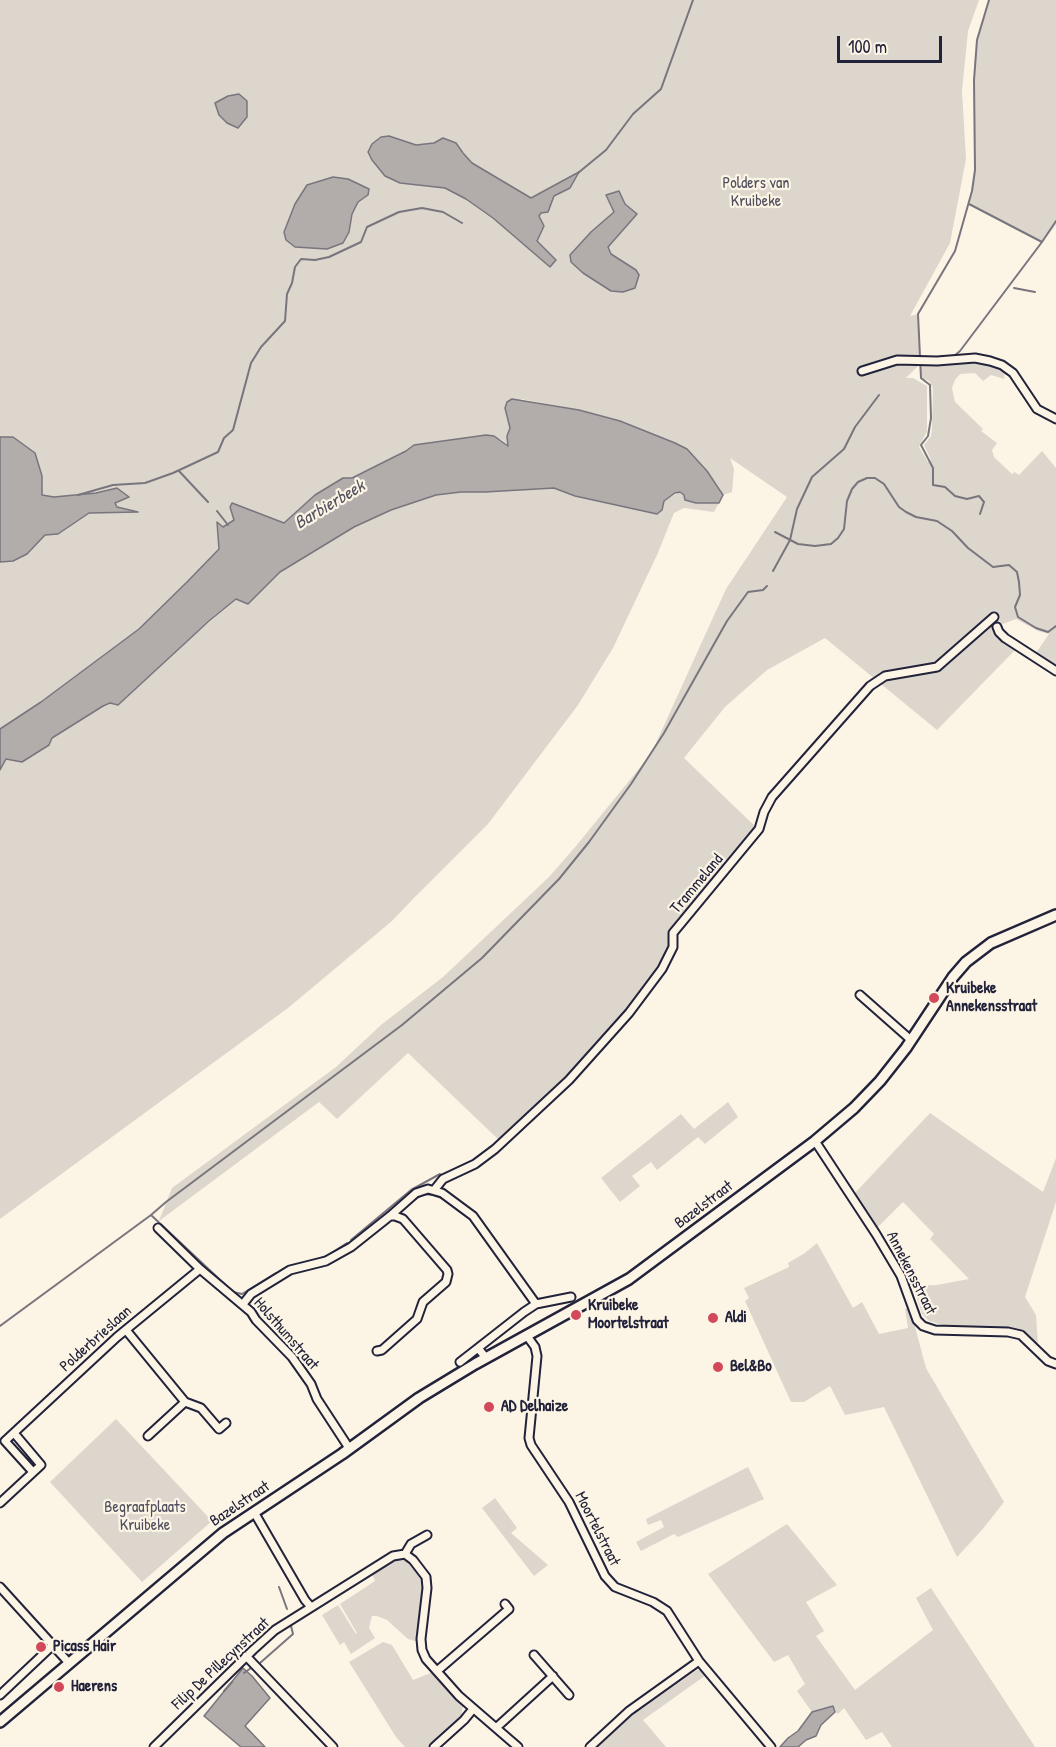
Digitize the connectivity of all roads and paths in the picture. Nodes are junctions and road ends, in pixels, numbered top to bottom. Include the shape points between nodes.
1 (862, 371) dead end
2 (1056, 419) edge
3 (994, 617) dead end
4 (997, 627) dead end
5 (1056, 671) edge
6 (1056, 915) edge
7 (860, 995) dead end
8 (911, 1040) junction
9 (815, 1141) junction
10 (435, 1189) junction
11 (390, 1216) junction
12 (158, 1228) dead end
13 (200, 1269) junction
14 (571, 1297) dead end
15 (243, 1304) junction
16 (536, 1304) junction
17 (126, 1330) junction
18 (527, 1336) junction
19 (478, 1348) junction
20 (376, 1351) dead end
21 (486, 1358) junction
22 (460, 1362) dead end
23 (1056, 1364) edge
24 (185, 1402) junction
25 (226, 1423) dead end
26 (14, 1433) junction
27 (148, 1436) dead end
28 (349, 1448) junction
29 (33, 1472) junction
30 (0, 1503) edge
31 (254, 1512) junction
32 (427, 1535) dead end
33 (405, 1554) junction
34 (0, 1587) edge
35 (509, 1606) dead end
36 (311, 1607) junction
37 (53, 1645) junction
38 (534, 1655) dead end
39 (246, 1656) junction
40 (699, 1661) junction
41 (69, 1663) junction
42 (437, 1671) junction
43 (553, 1676) junction
44 (0, 1694) edge
45 (569, 1695) dead end
46 (473, 1709) junction
47 (0, 1722) edge
48 (497, 1727) junction
49 (155, 1747) edge
50 (333, 1747) edge
51 (434, 1747) edge
52 (518, 1747) edge
53 (590, 1747) edge
54 (771, 1747) edge

1 - 2 street via 891,361 990,361 1008,369 1037,409
3 - 10 street, Trammeland via 937,667 885,676 870,686 772,798 759,830 673,933 674,946 662,969 629,1013 569,1080 495,1149 476,1164 443,1179
4 - 5 street via 1005,638
6 - 8 main road, Bazelstraat via 976,952 953,977
7 - 8 street
8 - 9 main road, Bazelstraat via 880,1082
9 - 18 main road, Bazelstraat via 629,1279
9 - 23 street, Annekensstraat via 901,1276 917,1320 923,1326 1021,1335
10 - 11 street, Trammeland via 416,1193
10 - 16 street via 473,1216
11 - 15 street, Trammeland via 335,1256 290,1270 251,1294
11 - 20 street via 403,1219 448,1274 446,1282 423,1302 417,1319
12 - 13 street, Holsthumstraat
13 - 15 street, Holsthumstraat
13 - 17 street, Polderbrieslaan
14 - 16 street
15 - 28 street, Holsthumstraat via 292,1357
16 - 19 street
17 - 24 street
17 - 26 street, Polderbrieslaan
18 - 21 main road, Bazelstraat
18 - 40 street, Moortelstraat via 537,1356 531,1445 562,1489 609,1582 667,1611
19 - 21 street
19 - 22 street
21 - 28 main road, Bazelstraat
24 - 25 street via 201,1408 219,1429
24 - 27 street
26 - 29 street via 41,1465
26 - 29 street via 4,1442
28 - 31 main road, Bazelstraat
29 - 30 street
31 - 36 street
31 - 41 main road, Bazelstraat via 202,1549
32 - 33 street, Filip De Pillecynstraat
33 - 36 street, Filip De Pillecynstraat via 393,1556
33 - 42 street via 426,1577 422,1650
34 - 37 street
35 - 42 street
36 - 39 street, Filip De Pillecynstraat via 275,1630
37 - 41 street
37 - 44 street
38 - 43 street
39 - 49 street, Filip De Pillecynstraat
39 - 50 street
40 - 53 street via 629,1712
40 - 54 street, Moortelstraat
41 - 47 main road, Bazelstraat
42 - 46 street
43 - 45 street
43 - 48 street
46 - 48 street
46 - 51 street
48 - 52 street

